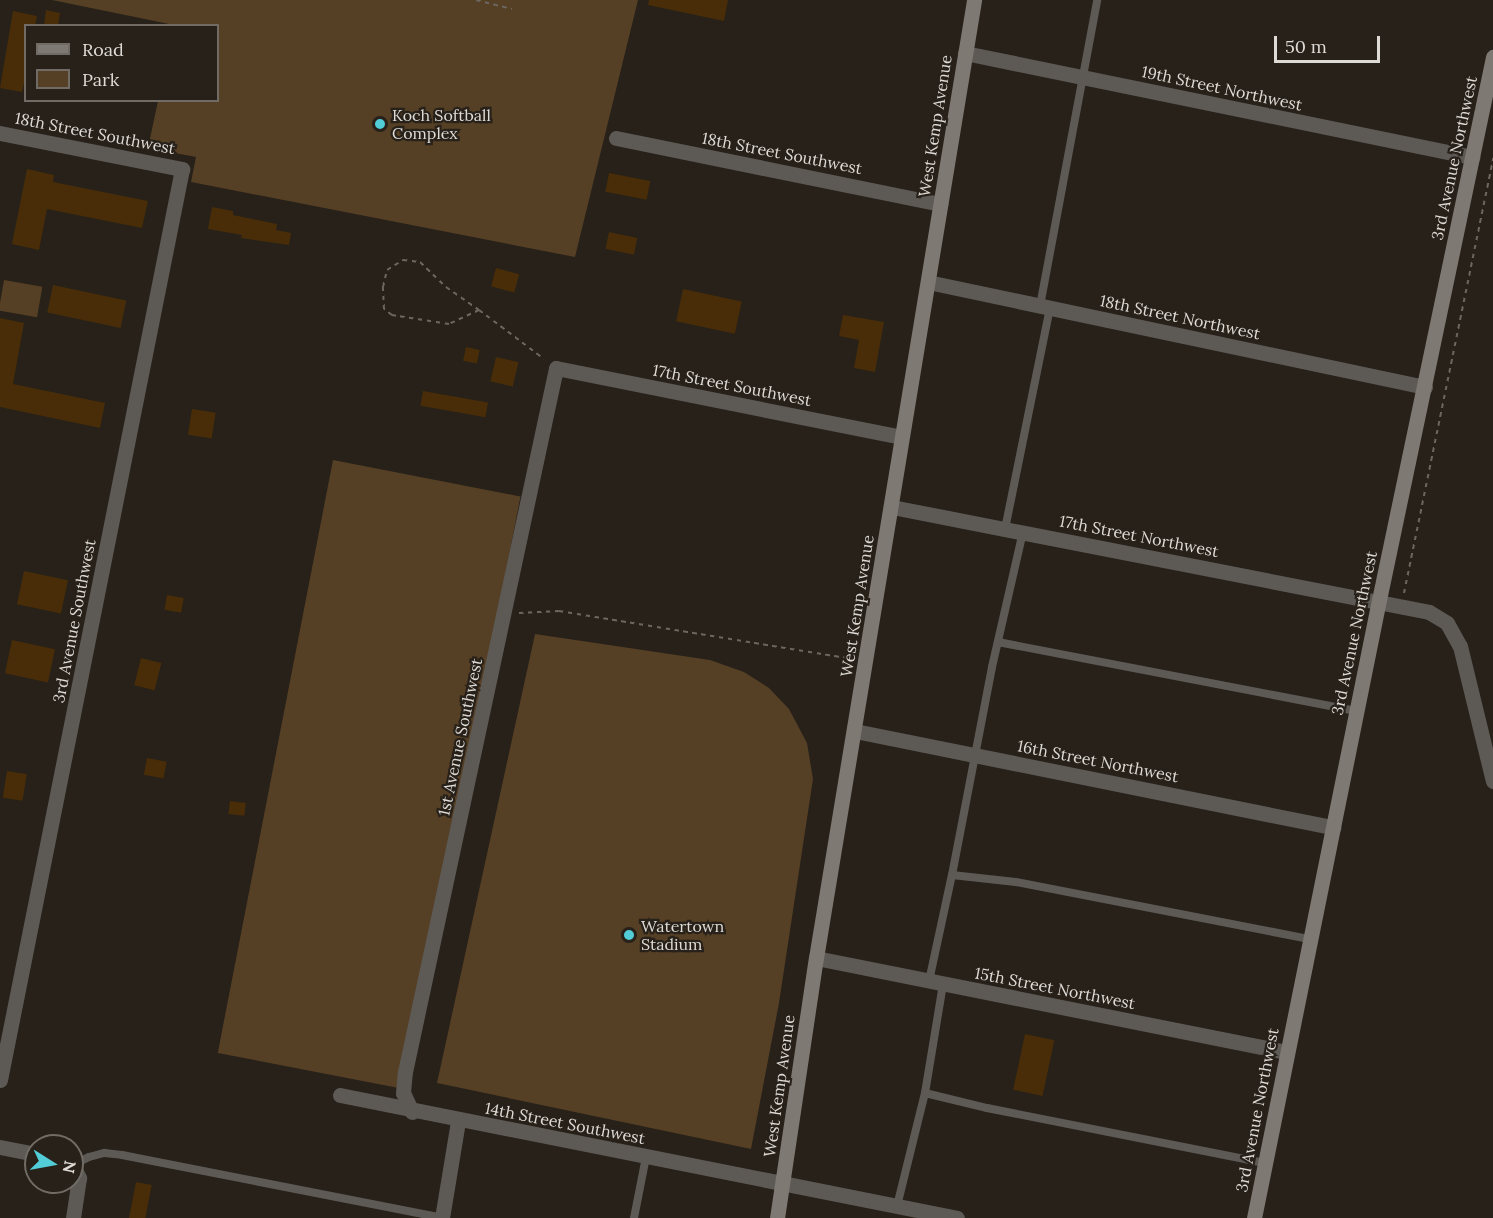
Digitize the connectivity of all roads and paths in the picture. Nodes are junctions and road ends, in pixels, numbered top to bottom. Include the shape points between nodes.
1 (476, 0) edge
2 (974, 0) edge
3 (1097, 0) edge
4 (512, 9) dead end
5 (965, 53) junction
6 (1493, 57) edge
7 (1084, 77) junction
8 (0, 133) edge
9 (616, 138) dead end
10 (1472, 158) junction
11 (1493, 158) edge
12 (182, 169) joint
13 (940, 204) junction
14 (928, 282) junction
15 (1045, 307) junction
16 (479, 310) junction
17 (556, 368) junction
18 (1425, 387) junction
19 (901, 437) junction
20 (892, 507) junction
21 (1005, 529) junction
22 (1023, 532) junction
23 (1379, 600) junction
24 (1402, 605) junction
25 (505, 617) junction
26 (998, 642) junction
27 (866, 662) junction
28 (1357, 711) junction
29 (855, 731) junction
30 (975, 755) junction
31 (1493, 782) edge
32 (1333, 827) junction
33 (952, 875) junction
34 (1310, 939) junction
35 (816, 958) junction
36 (936, 982) junction
37 (1287, 1052) junction
38 (0, 1080) edge
39 (925, 1092) junction
40 (340, 1095) dead end
41 (412, 1112) junction
42 (458, 1121) junction
43 (0, 1147) edge
44 (24, 1152) edge
45 (646, 1157) junction
46 (84, 1160) edge
47 (1265, 1163) junction
48 (784, 1185) junction
49 (77, 1194) edge
50 (897, 1206) junction
51 (917, 1214) edge
52 (73, 1218) edge
53 (442, 1218) edge
54 (634, 1218) edge
55 (777, 1218) edge
56 (957, 1218) edge
57 (1254, 1218) edge

1 - 4 path
2 - 5 street, West Kemp Avenue
3 - 7 lane
5 - 7 street, 19th Street Northwest
5 - 13 street, West Kemp Avenue
6 - 10 street, 3rd Avenue Northwest
7 - 10 street, 19th Street Northwest
7 - 15 lane
8 - 12 street, 18th Street Southwest
9 - 13 street, 18th Street Southwest
10 - 18 street, 3rd Avenue Northwest
11 - 24 path
12 - 38 street, 3rd Avenue Southwest
13 - 14 street, West Kemp Avenue
14 - 15 street, 18th Street Northwest
14 - 19 street, West Kemp Avenue
15 - 18 street, 18th Street Northwest
15 - 21 lane
16 - 16 path via 420,262 403,260 387,270 384,309 392,315 449,324
16 - 17 path
17 - 19 street, 17th Street Southwest
17 - 25 street, 1st Avenue Southwest
18 - 23 street, 3rd Avenue Northwest
19 - 20 street, West Kemp Avenue
20 - 21 street, 17th Street Northwest
20 - 27 street, West Kemp Avenue
21 - 22 street, 17th Street Northwest
22 - 23 street, 17th Street Northwest
22 - 26 lane
23 - 24 street, 17th Street Northwest
23 - 28 street, 3rd Avenue Northwest
24 - 31 street, 17th Street Northwest via 1429,612 1448,623 1460,646
25 - 27 path via 559,611
25 - 41 street, 1st Avenue Southwest via 405,1072 403,1093
26 - 28 lane
26 - 30 lane
27 - 29 street, West Kemp Avenue
28 - 32 street, 3rd Avenue Northwest
29 - 30 street, 16th Street Northwest
29 - 35 street, West Kemp Avenue
30 - 32 street, 16th Street Northwest
30 - 33 lane
32 - 34 street, 3rd Avenue Northwest
33 - 34 lane via 1016,882
33 - 36 lane
34 - 37 street, 3rd Avenue Northwest
35 - 36 street, 15th Street Northwest
35 - 48 street, West Kemp Avenue
36 - 37 street, 15th Street Northwest
36 - 39 lane
37 - 47 street, 3rd Avenue Northwest
39 - 47 lane via 958,1102
39 - 50 lane
40 - 41 street, 14th Street Southwest
41 - 42 street, 14th Street Southwest
42 - 45 street, 14th Street Southwest
42 - 53 street
43 - 44 street
45 - 48 street, 14th Street Southwest
45 - 54 lane
46 - 53 lane via 104,1153 122,1155
47 - 57 street, 3rd Avenue Northwest
48 - 50 street, 14th Street Southwest
48 - 55 street, West Kemp Avenue
49 - 52 street
50 - 51 street, 14th Street Southwest
51 - 56 street, 14th Street Southwest

